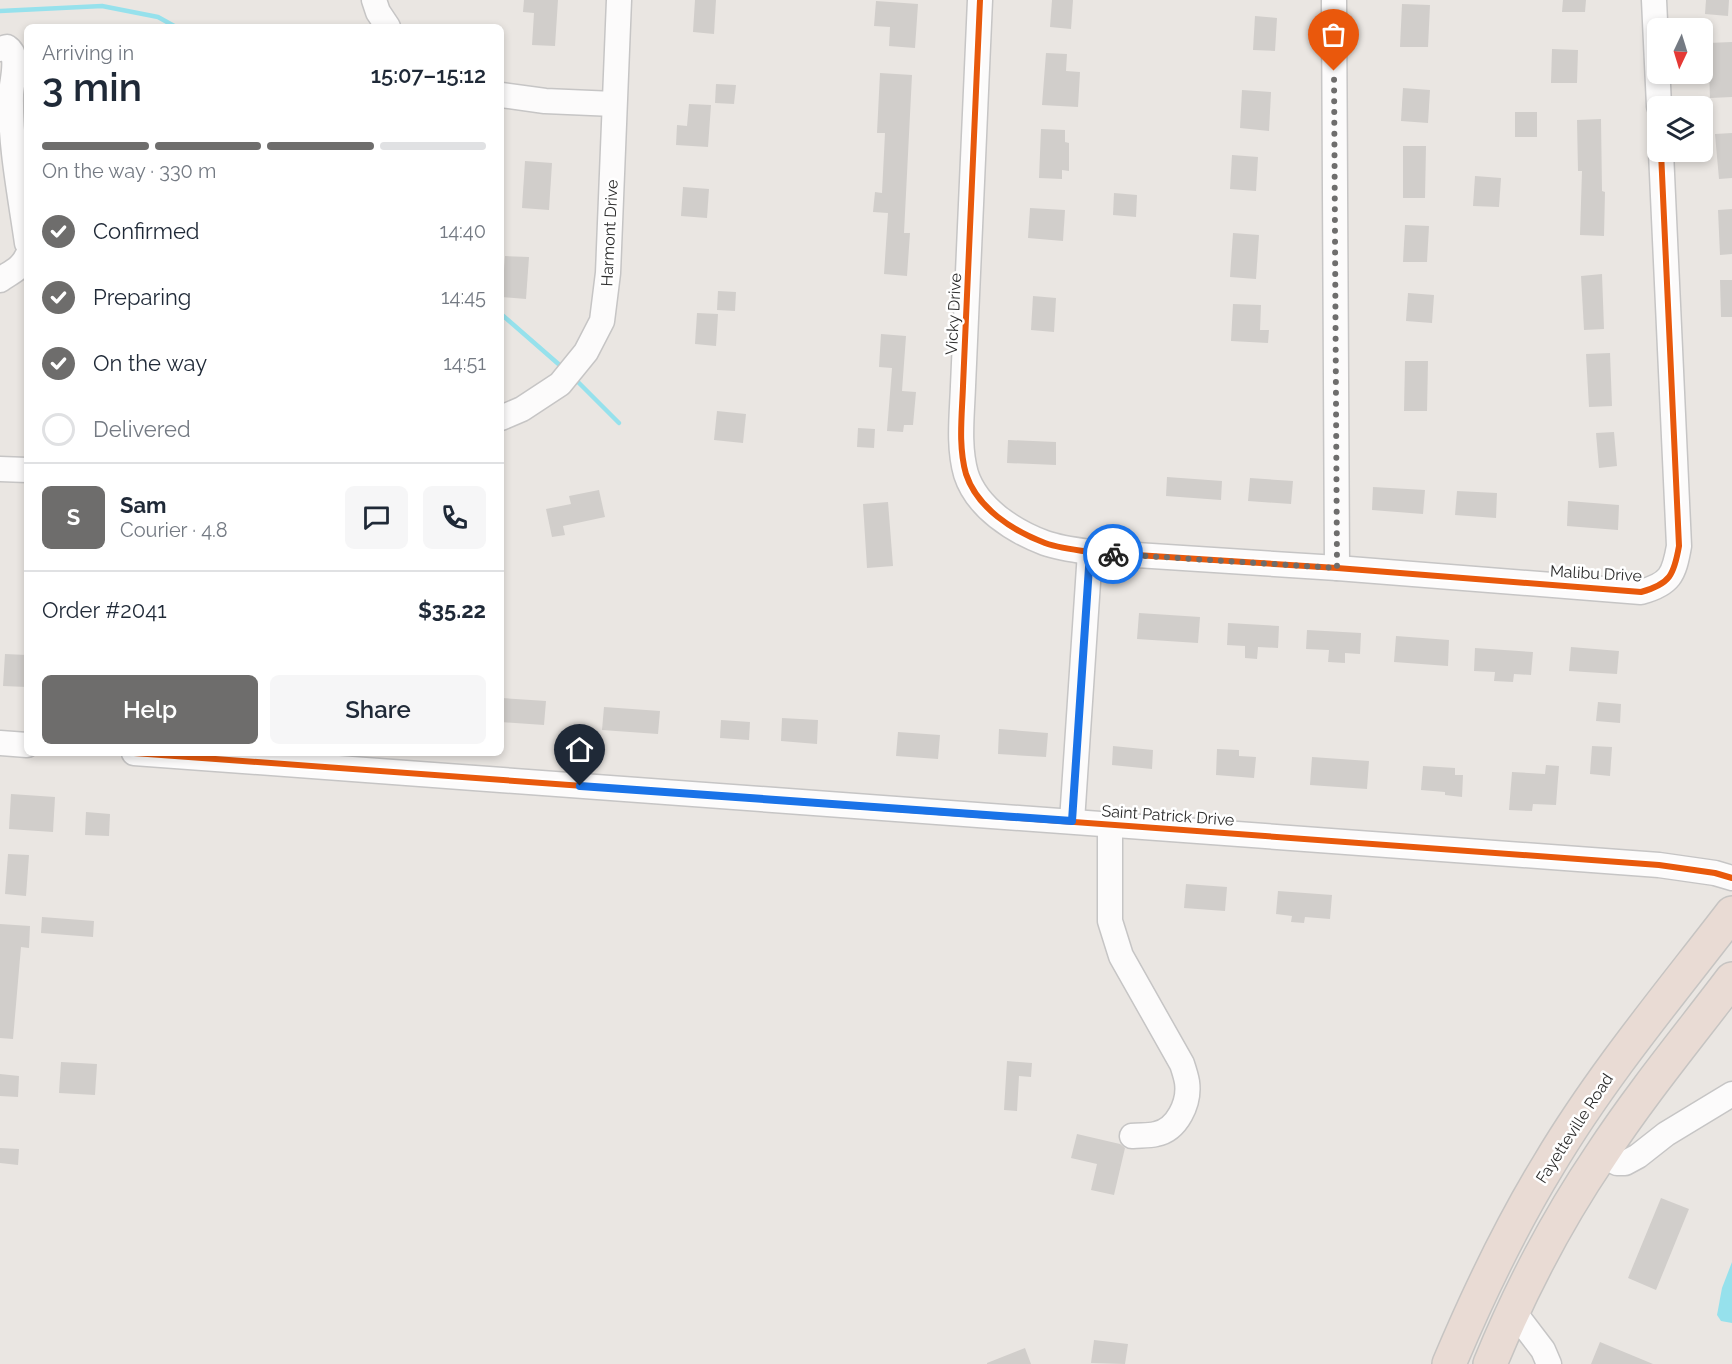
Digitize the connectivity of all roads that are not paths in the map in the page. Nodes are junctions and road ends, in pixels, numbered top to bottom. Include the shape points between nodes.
1 (374, 0) edge
2 (619, 0) edge
3 (980, 0) edge
4 (1334, 0) edge
5 (1654, 0) edge
6 (386, 24) edge
7 (0, 49) edge
8 (504, 95) edge
9 (1659, 96) edge
10 (614, 104) junction
11 (1661, 162) edge
12 (24, 223) edge
13 (24, 261) edge
14 (0, 280) edge
15 (504, 417) edge
16 (0, 469) edge
17 (24, 470) edge
18 (1090, 552) junction
19 (1337, 568) junction
20 (0, 743) edge
21 (24, 745) edge
22 (175, 756) edge
23 (1072, 821) junction
24 (1110, 824) junction
25 (1732, 878) edge
26 (1732, 913) edge
27 (1732, 979) edge
28 (1732, 1094) edge
29 (1132, 1136) dead end
30 (1601, 1154) junction
31 (1514, 1312) junction
32 (1449, 1364) edge
33 (1490, 1364) edge
34 (1549, 1364) edge

1 - 6 street
2 - 10 street, Harmont Drive
3 - 18 street, Vicky Drive via 963,458 972,488 995,514 1028,536
4 - 19 street
5 - 9 street
7 - 12 street via 7,47 13,54 10,114
8 - 10 street
10 - 15 street, Harmont Drive via 608,273 602,321 586,352 560,384
11 - 19 street, Malibu Drive via 1680,546 1670,576 1656,588 1641,592
13 - 14 street
16 - 17 street
18 - 19 street, Malibu Drive
18 - 23 street
20 - 21 street
22 - 23 street, Saint Patrick Drive
23 - 24 street, Saint Patrick Drive
24 - 25 street, Saint Patrick Drive via 1659,865
24 - 29 street via 1110,921 1121,956 1182,1064 1187,1084 1180,1117 1173,1124 1156,1134
26 - 32 highway, Fayetteville Road via 1613,1068 1549,1163 1494,1263
27 - 30 highway
28 - 30 street via 1631,1160 1617,1163
30 - 31 highway via 1551,1236
31 - 33 highway
31 - 34 street

